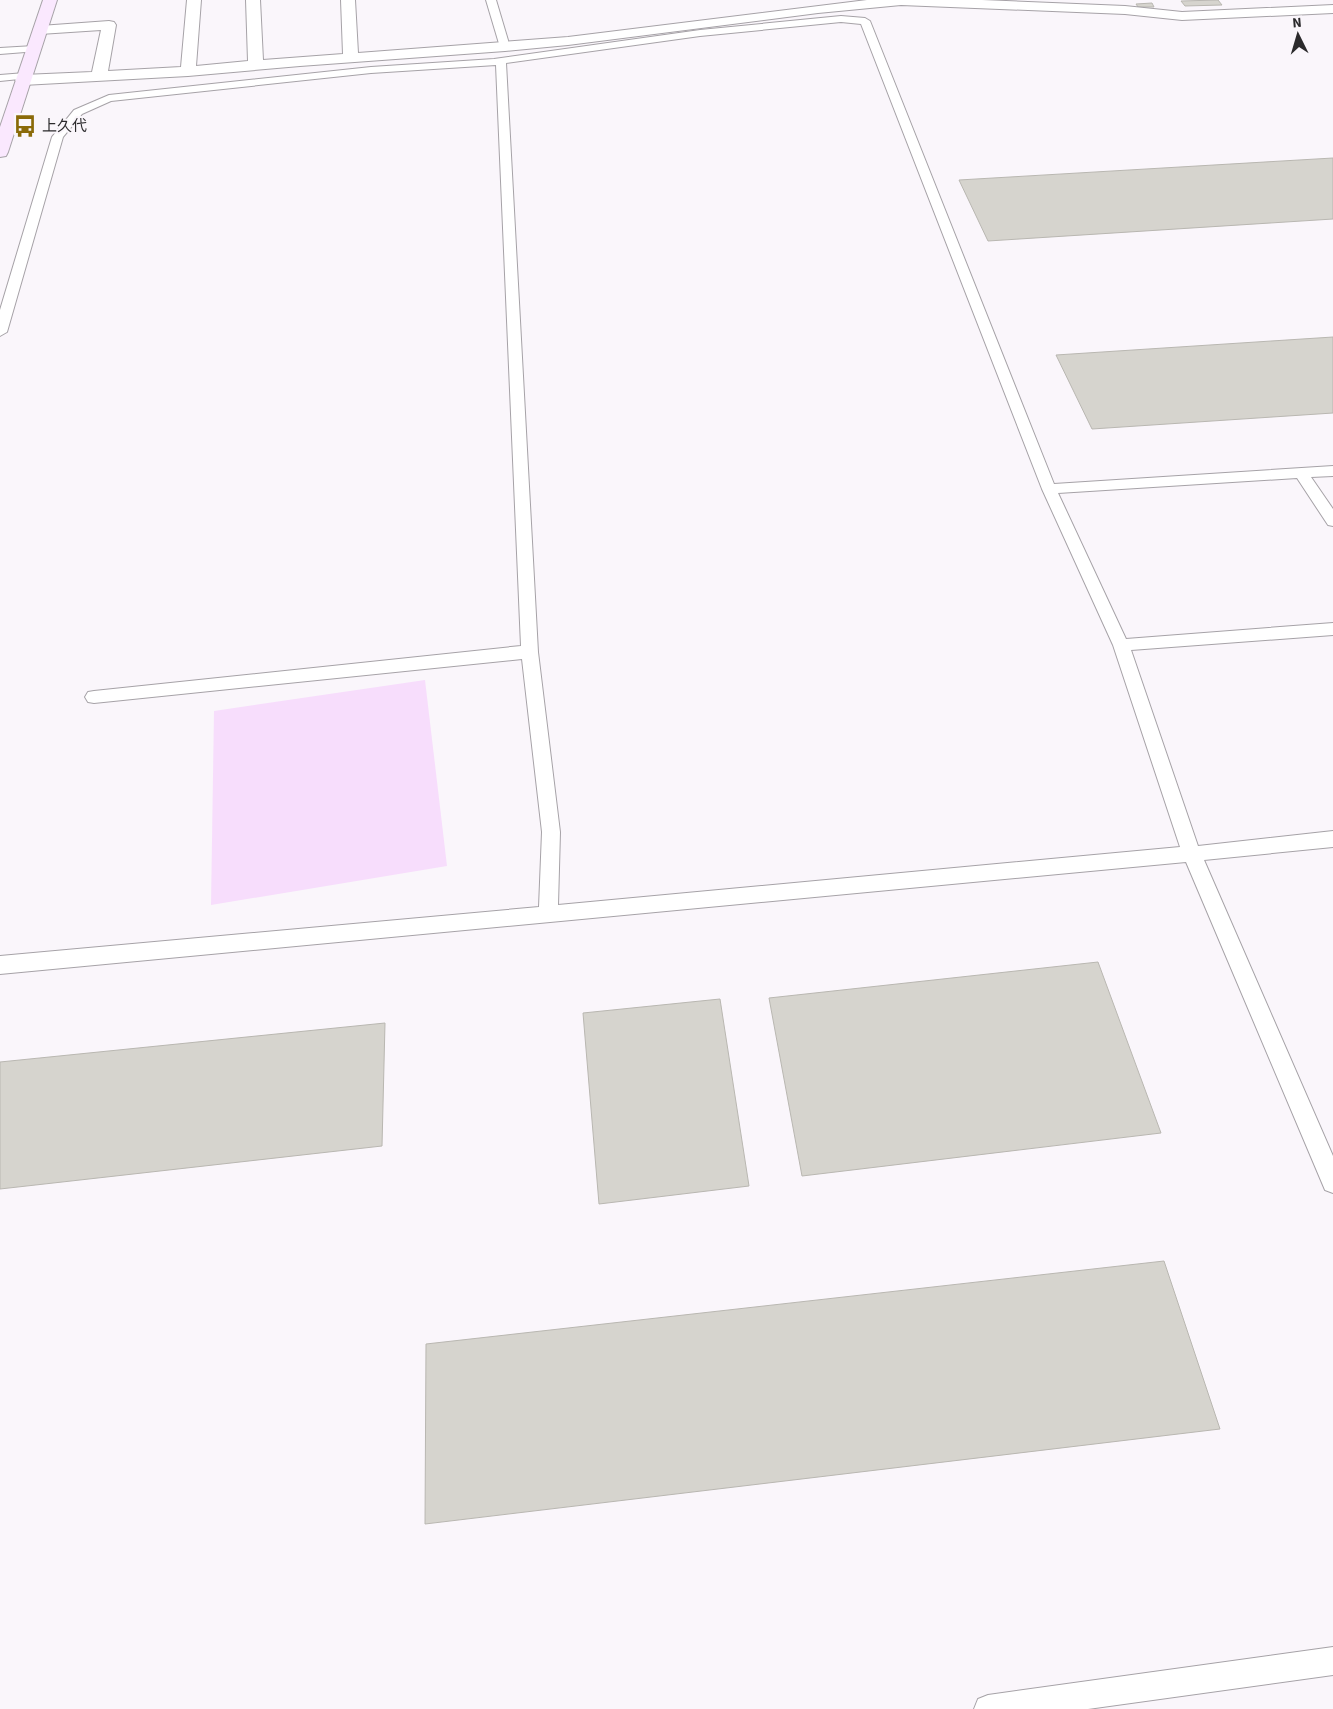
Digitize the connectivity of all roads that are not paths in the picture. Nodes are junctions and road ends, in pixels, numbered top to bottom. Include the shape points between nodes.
1 (50, 0) edge
2 (194, 0) edge
3 (253, 0) edge
4 (348, 0) edge
5 (490, 0) edge
6 (815, 4) edge
7 (1333, 9) edge
8 (40, 30) junction
9 (34, 49) junction
10 (0, 51) edge
11 (503, 54) junction
12 (351, 58) junction
13 (256, 65) junction
14 (188, 71) junction
15 (99, 76) junction
16 (0, 78) edge
17 (24, 78) junction
18 (0, 149) edge
19 (0, 332) edge
20 (1333, 471) edge
21 (1301, 473) junction
22 (1049, 489) junction
23 (1333, 521) edge
24 (1333, 629) edge
25 (1121, 645) junction
26 (530, 652) junction
27 (94, 697) dead end
28 (1333, 839) edge
29 (1192, 854) junction
30 (548, 914) junction
31 (0, 965) edge
32 (1333, 1182) edge
33 (1333, 1661) edge
34 (988, 1709) edge

1 - 8 street
2 - 14 street
3 - 13 street
4 - 12 street
5 - 11 lane
6 - 7 street via 901,1 1125,10 1182,16
6 - 11 street via 568,41
8 - 9 street
8 - 15 street via 109,25
9 - 10 lane
9 - 17 street
11 - 12 street
11 - 19 lane via 109,98 78,112 58,137
11 - 22 lane via 577,49 841,19 865,21
11 - 26 lane
12 - 13 street
13 - 14 street
14 - 15 street
15 - 17 street
16 - 17 lane
17 - 18 street
20 - 21 lane
21 - 22 lane
21 - 23 lane
22 - 25 lane
24 - 25 lane
25 - 29 lane
26 - 27 lane
26 - 30 lane via 551,832
28 - 29 lane
29 - 30 lane
29 - 32 lane
30 - 31 lane
33 - 34 lane

